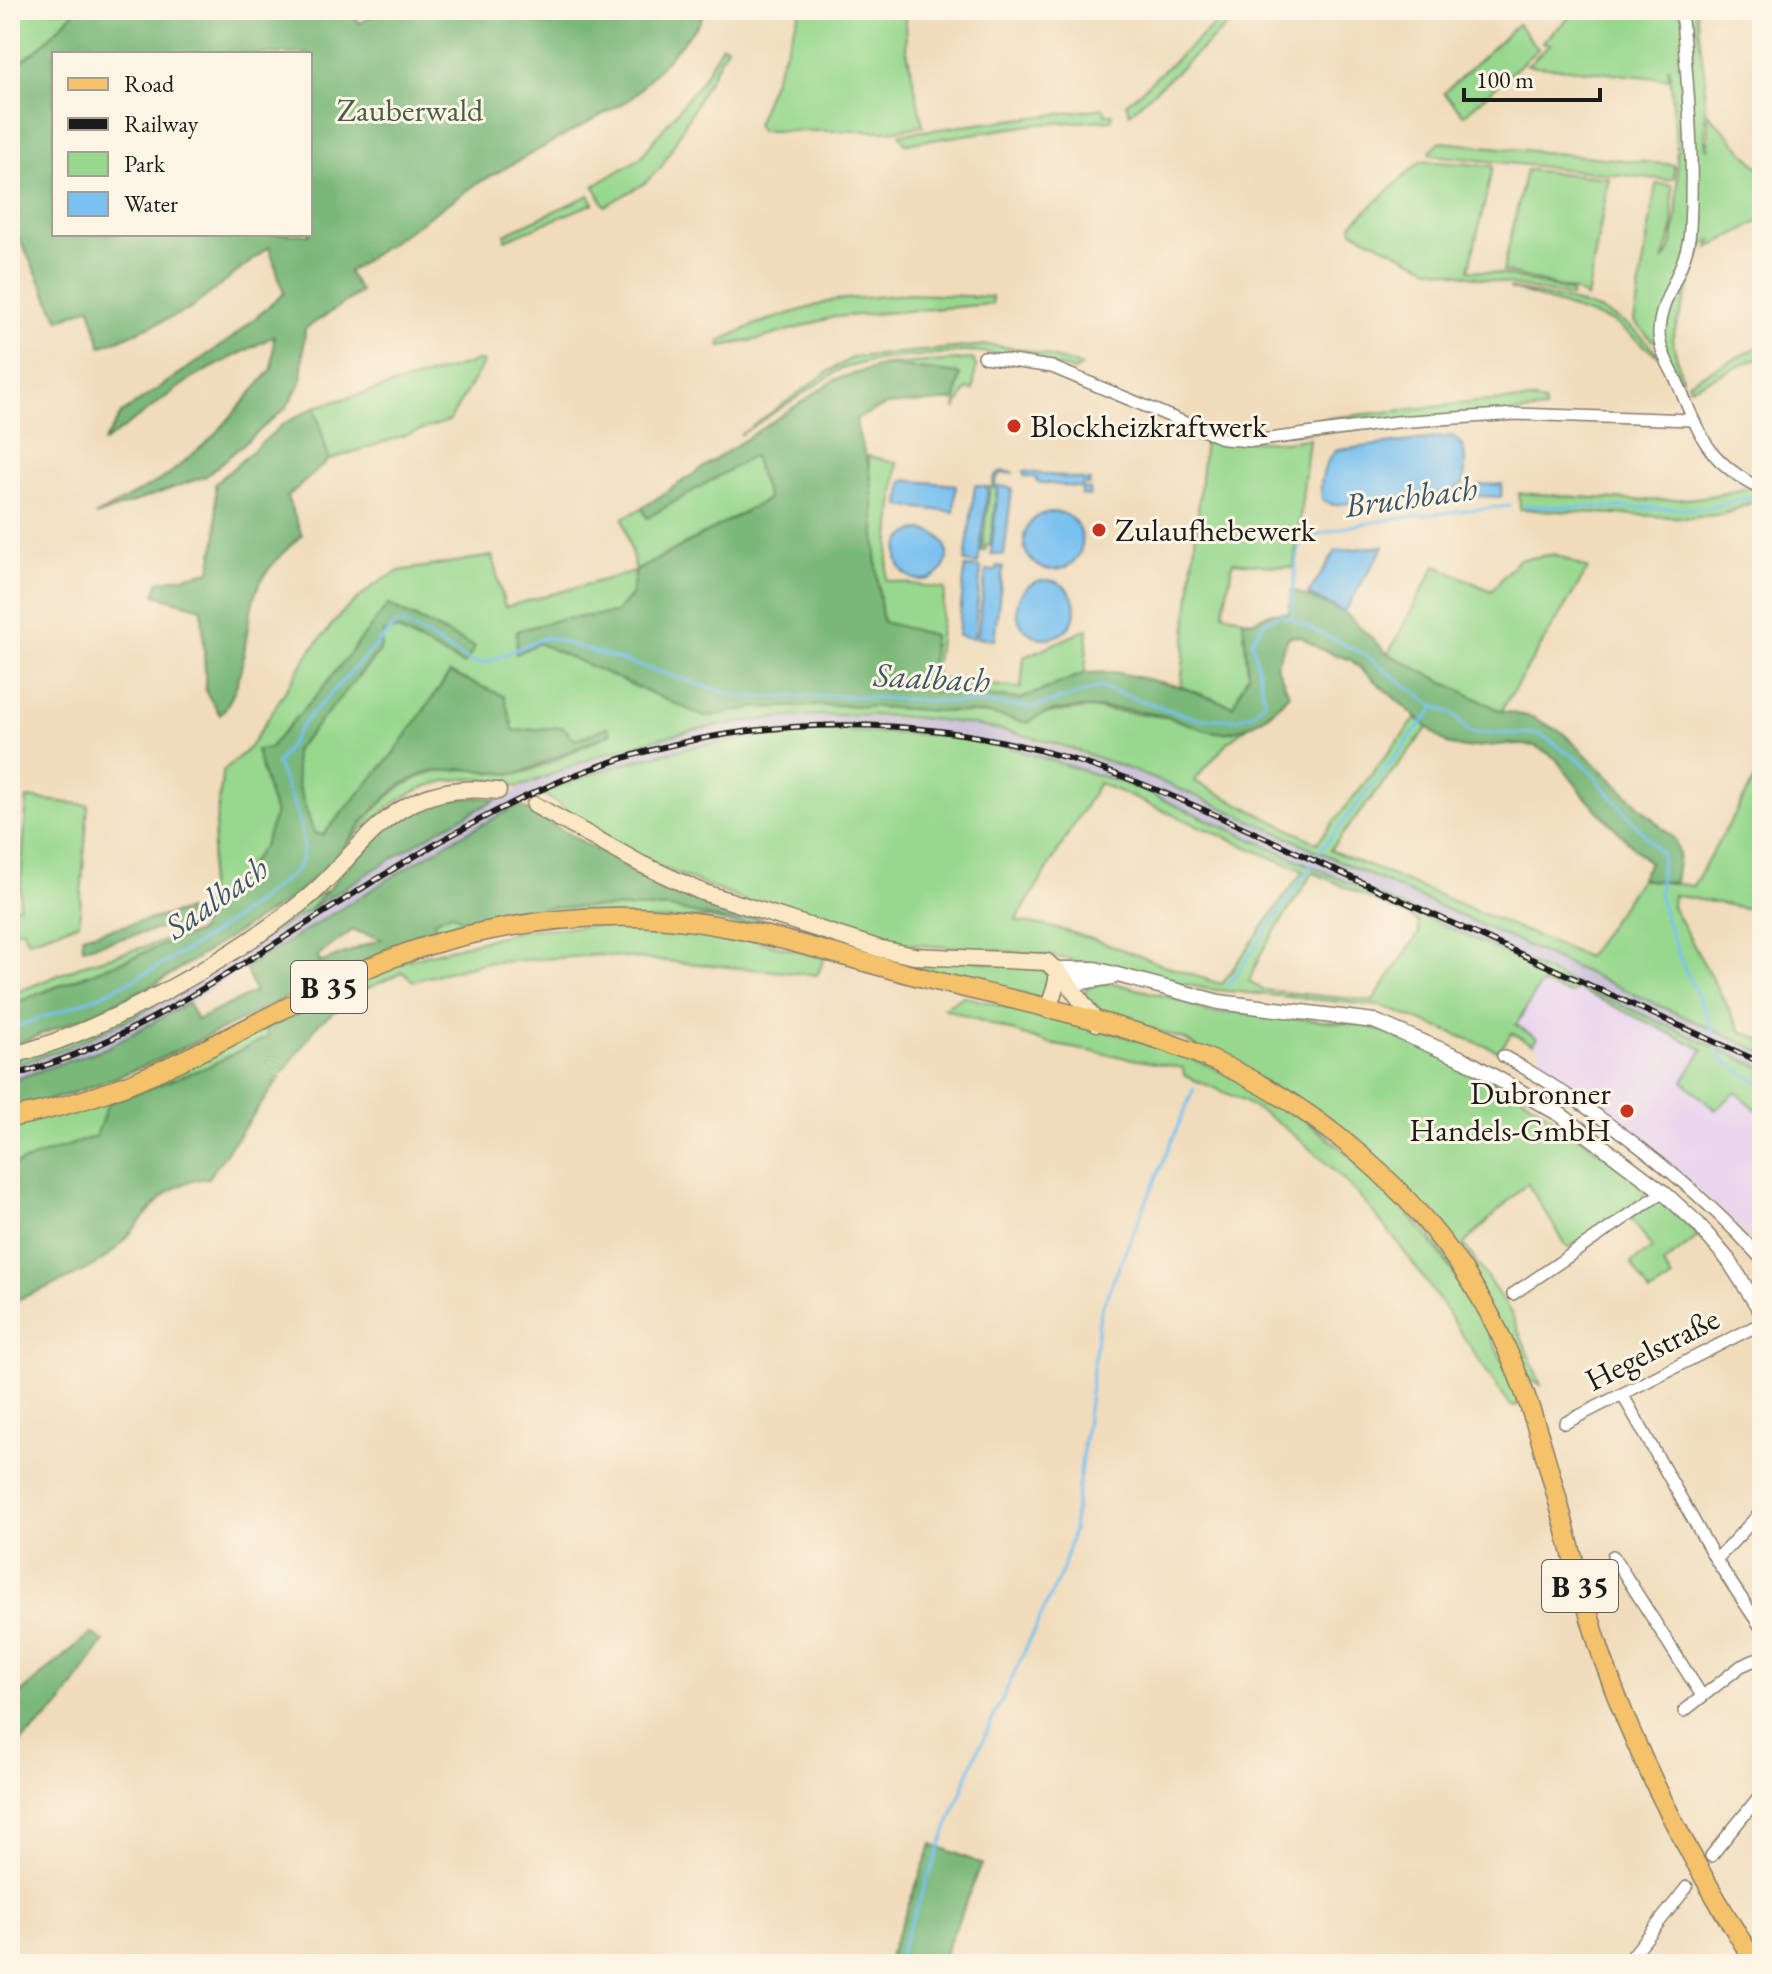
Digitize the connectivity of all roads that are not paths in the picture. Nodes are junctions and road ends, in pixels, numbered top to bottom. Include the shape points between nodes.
1 (1681, 10) edge
2 (984, 357) dead end
3 (1692, 420) junction
4 (1762, 490) edge
5 (498, 791) dead end
6 (535, 805) dead end
7 (1057, 969) junction
8 (1121, 976) junction
9 (1069, 984) junction
10 (1056, 1012) junction
11 (1097, 1023) junction
12 (10, 1056) edge
13 (1503, 1056) dead end
14 (10, 1118) edge
15 (1663, 1192) junction
16 (1762, 1260) edge
17 (1513, 1294) dead end
18 (1762, 1313) edge
19 (1762, 1323) edge
20 (1622, 1394) junction
21 (1565, 1423) dead end
22 (1762, 1511) edge
23 (1613, 1556) dead end
24 (1716, 1560) junction
25 (1762, 1629) edge
26 (1762, 1657) edge
27 (1702, 1696) junction
28 (1684, 1711) dead end
29 (1762, 1793) edge
30 (1711, 1856) dead end
31 (1687, 1887) dead end
32 (1626, 1964) edge
33 (1756, 1964) edge

1 - 3 street via 1691,116 1689,252 1659,333
2 - 3 street via 1052,367 1224,439 1254,441 1396,422 1516,414
3 - 4 street via 1722,465
5 - 12 main road via 455,790 412,803 389,816 306,899 232,949 97,1026
6 - 7 main road via 702,892 853,940 914,956 1040,960
7 - 8 street via 1095,969
7 - 9 main road
7 - 10 main road
8 - 9 street
8 - 15 street via 1219,1002 1374,1021 1497,1076 1594,1138
9 - 10 main road
9 - 11 main road
10 - 11 main road, B 35
10 - 14 main road, B 35 via 725,928 663,918 570,918 461,936 407,953 353,974 146,1077
11 - 33 main road, B 35 via 1196,1053 1281,1098 1373,1168 1414,1207 1456,1260 1488,1311 1540,1427 1577,1574 1627,1723 1684,1842
13 - 16 street via 1637,1147 1715,1209
15 - 17 street
15 - 18 street via 1729,1261
19 - 20 street, Hegelstraße
20 - 21 street, Hegelstraße
20 - 24 street
22 - 24 street
23 - 27 street
24 - 25 street
26 - 27 street
27 - 28 street
29 - 30 street
31 - 32 street

